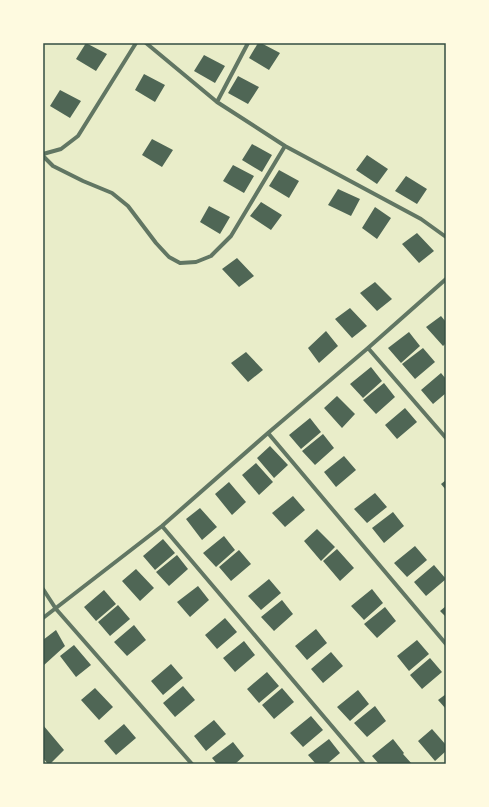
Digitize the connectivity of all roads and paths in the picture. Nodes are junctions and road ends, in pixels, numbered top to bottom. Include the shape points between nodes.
1 (136, 43) edge
2 (146, 43) edge
3 (248, 43) edge
4 (217, 102) junction
5 (285, 146) junction
6 (43, 155) edge
7 (446, 237) edge
8 (446, 279) edge
9 (368, 348) junction
10 (268, 433) junction
11 (446, 438) edge
12 (162, 526) junction
13 (43, 589) edge
14 (56, 609) junction
15 (43, 618) edge
16 (446, 644) edge
17 (192, 764) edge
18 (364, 764) edge

1 - 6 street via 78,136 62,149
2 - 4 street
3 - 4 street
4 - 5 street
5 - 6 street via 231,236 211,256 196,262 180,263 168,257 128,206 112,193 53,166
5 - 7 street via 420,219
8 - 9 street
9 - 10 street
9 - 11 street
10 - 12 street
10 - 16 street
12 - 14 street
12 - 18 street
13 - 14 street
14 - 15 street
14 - 17 street

